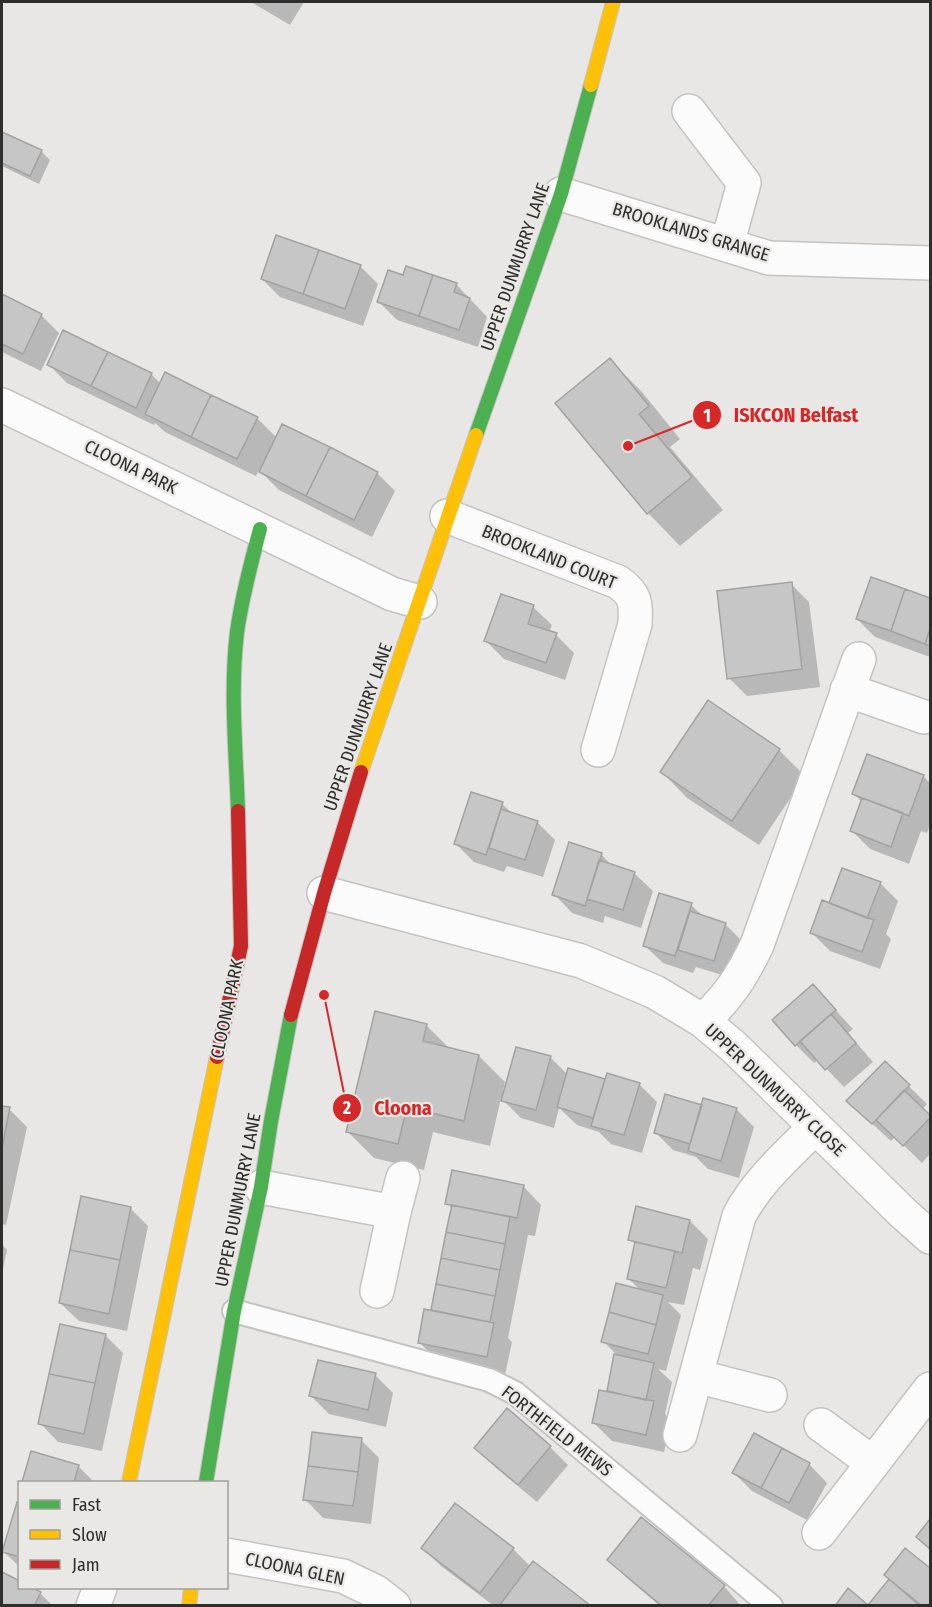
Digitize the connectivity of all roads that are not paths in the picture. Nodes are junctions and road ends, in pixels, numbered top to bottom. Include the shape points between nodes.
1 (614, 2) edge
2 (689, 111) dead end
3 (561, 194) junction
4 (727, 245) junction
5 (930, 263) edge
6 (2, 405) edge
7 (447, 516) junction
8 (260, 529) junction
9 (420, 602) junction
10 (859, 659) dead end
11 (847, 690) junction
12 (924, 717) dead end
13 (598, 750) dead end
14 (324, 893) junction
15 (703, 1021) junction
16 (815, 1127) junction
17 (403, 1178) dead end
18 (261, 1187) junction
19 (394, 1212) junction
20 (930, 1237) edge
21 (377, 1291) dead end
22 (234, 1311) junction
23 (696, 1376) junction
24 (930, 1389) edge
25 (770, 1395) dead end
26 (821, 1425) dead end
27 (680, 1436) dead end
28 (873, 1463) junction
29 (129, 1481) edge
30 (206, 1481) edge
31 (819, 1533) dead end
32 (228, 1555) edge
33 (99, 1589) edge
34 (191, 1589) edge
35 (93, 1605) edge
36 (189, 1605) edge
37 (394, 1605) edge
38 (771, 1605) edge

1 - 3 street, UPPER DUNMURRY LANE
2 - 4 street via 744,183
3 - 4 street, BROOKLANDS GRANGE
3 - 7 street, UPPER DUNMURRY LANE
4 - 5 street, BROOKLANDS GRANGE via 769,258
6 - 8 street, CLOONA PARK
7 - 9 street, UPPER DUNMURRY LANE
7 - 13 street, BROOKLAND COURT via 618,582 630,591 636,605 635,624
8 - 9 street, CLOONA PARK via 392,594
8 - 29 street, CLOONA PARK via 243,593 234,699 241,946
9 - 14 street, UPPER DUNMURRY LANE via 363,764
10 - 11 street
11 - 12 street
11 - 15 street via 757,945 741,979
14 - 15 street, UPPER DUNMURRY CLOSE via 581,961 655,992
14 - 18 street, UPPER DUNMURRY LANE via 293,1007
15 - 16 street, UPPER DUNMURRY CLOSE
16 - 20 street, UPPER DUNMURRY CLOSE
16 - 23 street via 760,1184 740,1216
17 - 19 street
18 - 19 street
18 - 22 street, UPPER DUNMURRY LANE
19 - 21 street
22 - 30 street, UPPER DUNMURRY LANE
22 - 38 lane, FORTHFIELD MEWS via 489,1380 514,1393
23 - 25 street
23 - 27 street
24 - 28 street
26 - 28 street
28 - 31 street
32 - 37 street, CLOONA GLEN via 343,1576
33 - 35 street
34 - 36 street

